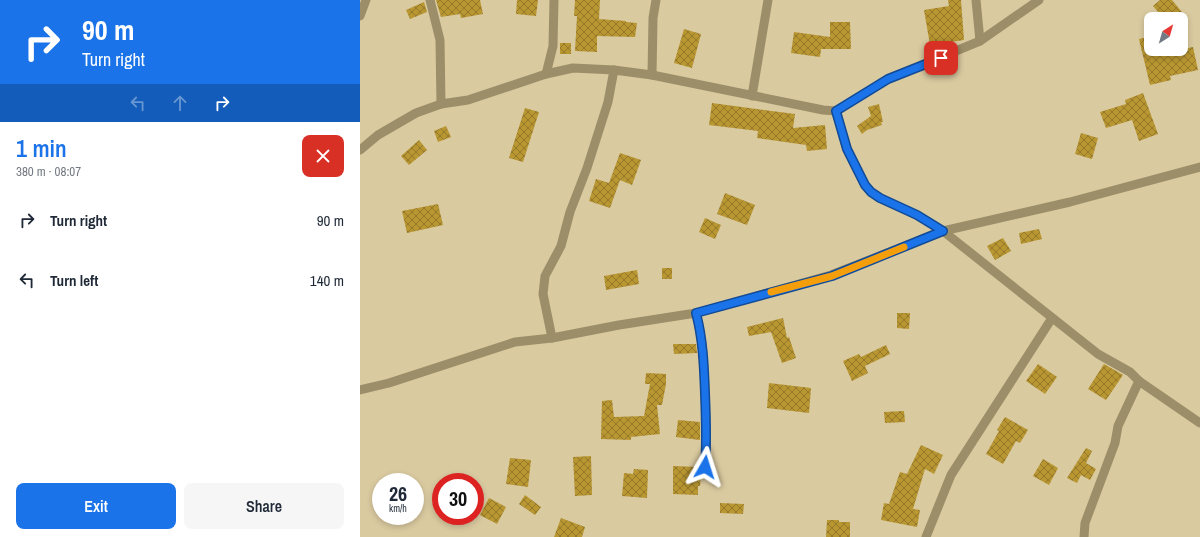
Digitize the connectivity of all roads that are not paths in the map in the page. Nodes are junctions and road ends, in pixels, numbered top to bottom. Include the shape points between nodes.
1 (366, 0) edge
2 (430, 0) edge
3 (554, 0) edge
4 (656, 0) edge
5 (768, 0) edge
6 (976, 0) edge
7 (1039, 0) edge
8 (360, 16) edge
9 (980, 41) junction
10 (614, 70) junction
11 (546, 74) junction
12 (652, 75) junction
13 (752, 96) junction
14 (441, 104) junction
15 (836, 111) junction
16 (360, 150) edge
17 (1200, 167) edge
18 (943, 231) junction
19 (696, 313) junction
20 (1052, 318) junction
21 (552, 338) junction
22 (1139, 381) junction
23 (360, 390) edge
24 (1200, 423) edge
25 (705, 467) dead end
26 (926, 537) edge
27 (1084, 537) edge

1 - 8 street
2 - 14 street via 440,40
3 - 11 street via 553,46
4 - 12 street via 653,18
5 - 13 street
6 - 9 street
7 - 9 street
9 - 15 street via 888,79
10 - 11 street via 573,68
10 - 12 street
10 - 21 street via 608,102 561,246 545,276 543,294
11 - 14 street via 468,100
12 - 13 street
13 - 15 street
14 - 16 street via 407,117
15 - 18 street via 847,149 871,192
17 - 18 street via 1070,202
18 - 19 street via 832,276
18 - 20 street
19 - 21 street
19 - 25 street via 704,354 707,442
20 - 22 street via 1098,354 1130,372
20 - 26 street via 951,475
21 - 23 street via 516,342
22 - 24 street
22 - 27 street via 1118,426 1115,443 1085,523

